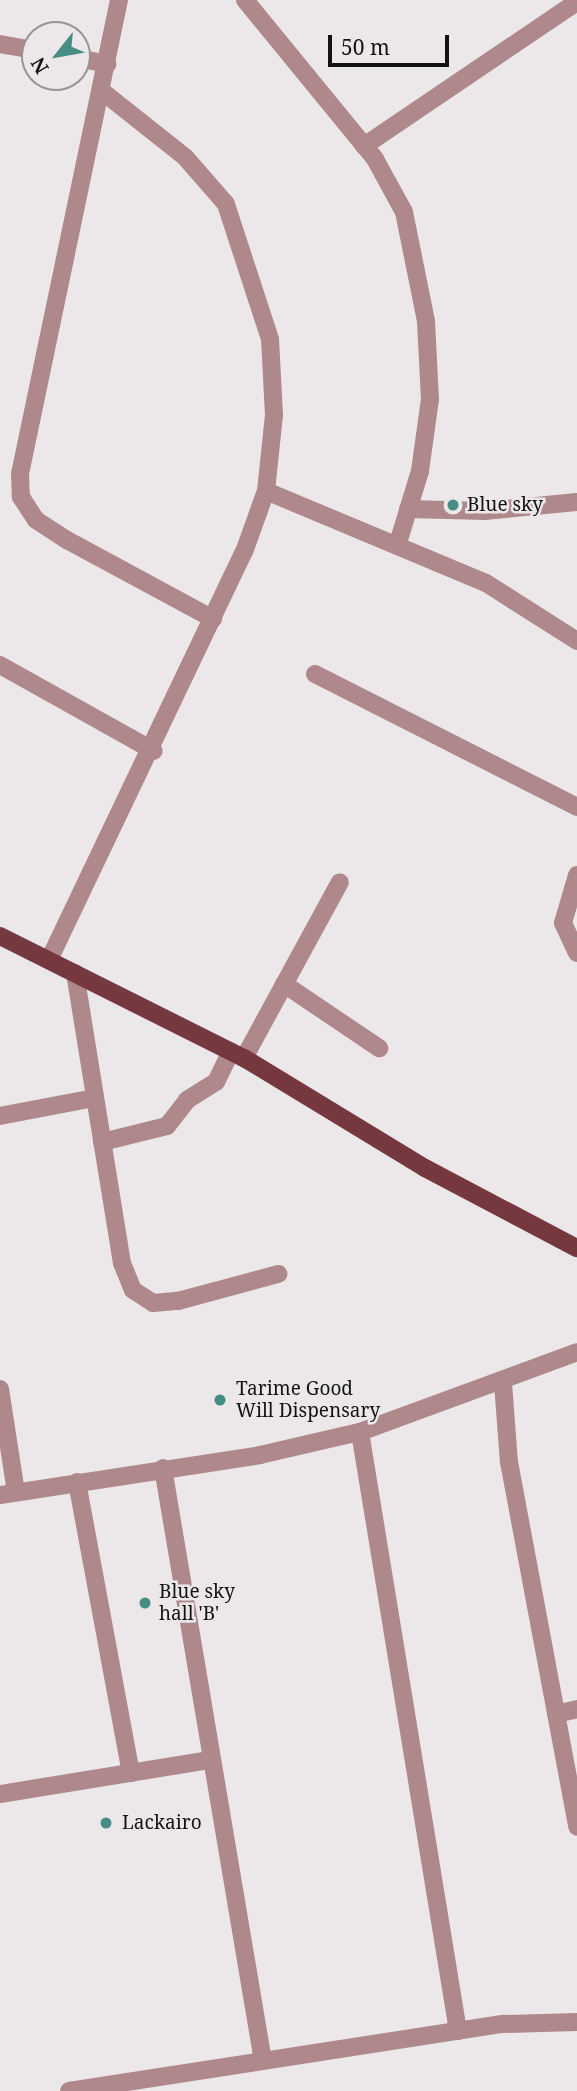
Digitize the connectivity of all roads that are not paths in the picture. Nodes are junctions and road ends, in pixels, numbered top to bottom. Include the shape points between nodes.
1 (119, 0) edge
2 (577, 2) edge
3 (256, 4) edge
4 (561, 7) edge
5 (0, 44) edge
6 (21, 48) edge
7 (91, 61) edge
8 (107, 64) junction
9 (103, 92) junction
10 (365, 146) junction
11 (266, 491) junction
12 (577, 502) edge
13 (408, 509) junction
14 (397, 546) junction
15 (213, 619) junction
16 (577, 641) edge
17 (0, 665) edge
18 (315, 674) dead end
19 (154, 751) junction
20 (577, 807) edge
21 (577, 875) edge
22 (340, 882) dead end
23 (0, 936) edge
24 (577, 953) edge
25 (49, 960) junction
26 (75, 973) junction
27 (284, 984) junction
28 (379, 1048) dead end
29 (237, 1054) junction
30 (94, 1098) junction
31 (0, 1116) edge
32 (102, 1142) junction
33 (577, 1248) edge
34 (278, 1274) dead end
35 (577, 1352) edge
36 (503, 1383) junction
37 (0, 1389) edge
38 (360, 1432) junction
39 (163, 1468) junction
40 (77, 1482) junction
41 (8, 1493) edge
42 (577, 1709) edge
43 (556, 1714) junction
44 (210, 1760) junction
45 (131, 1773) junction
46 (0, 1794) edge
47 (577, 1827) edge
48 (577, 2022) edge
49 (458, 2031) junction
50 (263, 2061) junction
51 (69, 2091) edge

1 - 8 street
2 - 4 street
3 - 10 street
4 - 10 street
5 - 6 street
7 - 8 street
8 - 9 street
9 - 11 street via 184,157 226,204 270,339 274,415
9 - 15 street via 20,474 21,497 36,520 67,540
10 - 13 street via 404,212 426,321 430,399
11 - 14 street
11 - 15 street
12 - 13 street via 485,512
13 - 14 street
14 - 16 street via 486,583
15 - 19 street
17 - 19 street
18 - 20 street
19 - 25 street
21 - 24 street via 563,923
22 - 27 street
23 - 25 main road
25 - 26 main road
26 - 29 main road
26 - 30 street
27 - 28 street
27 - 29 street
29 - 32 street via 216,1082 187,1100 167,1126
29 - 33 main road via 425,1168
30 - 31 street
30 - 32 street
32 - 34 street via 122,1263 133,1290 153,1303 178,1301
35 - 36 street
36 - 38 street
36 - 43 street via 509,1462
37 - 41 street
38 - 39 street
38 - 49 street
39 - 40 street
39 - 44 street
40 - 41 street
40 - 45 street
42 - 43 street
43 - 47 street
44 - 45 street
44 - 50 street
45 - 46 street
48 - 49 street
49 - 50 street
50 - 51 street

